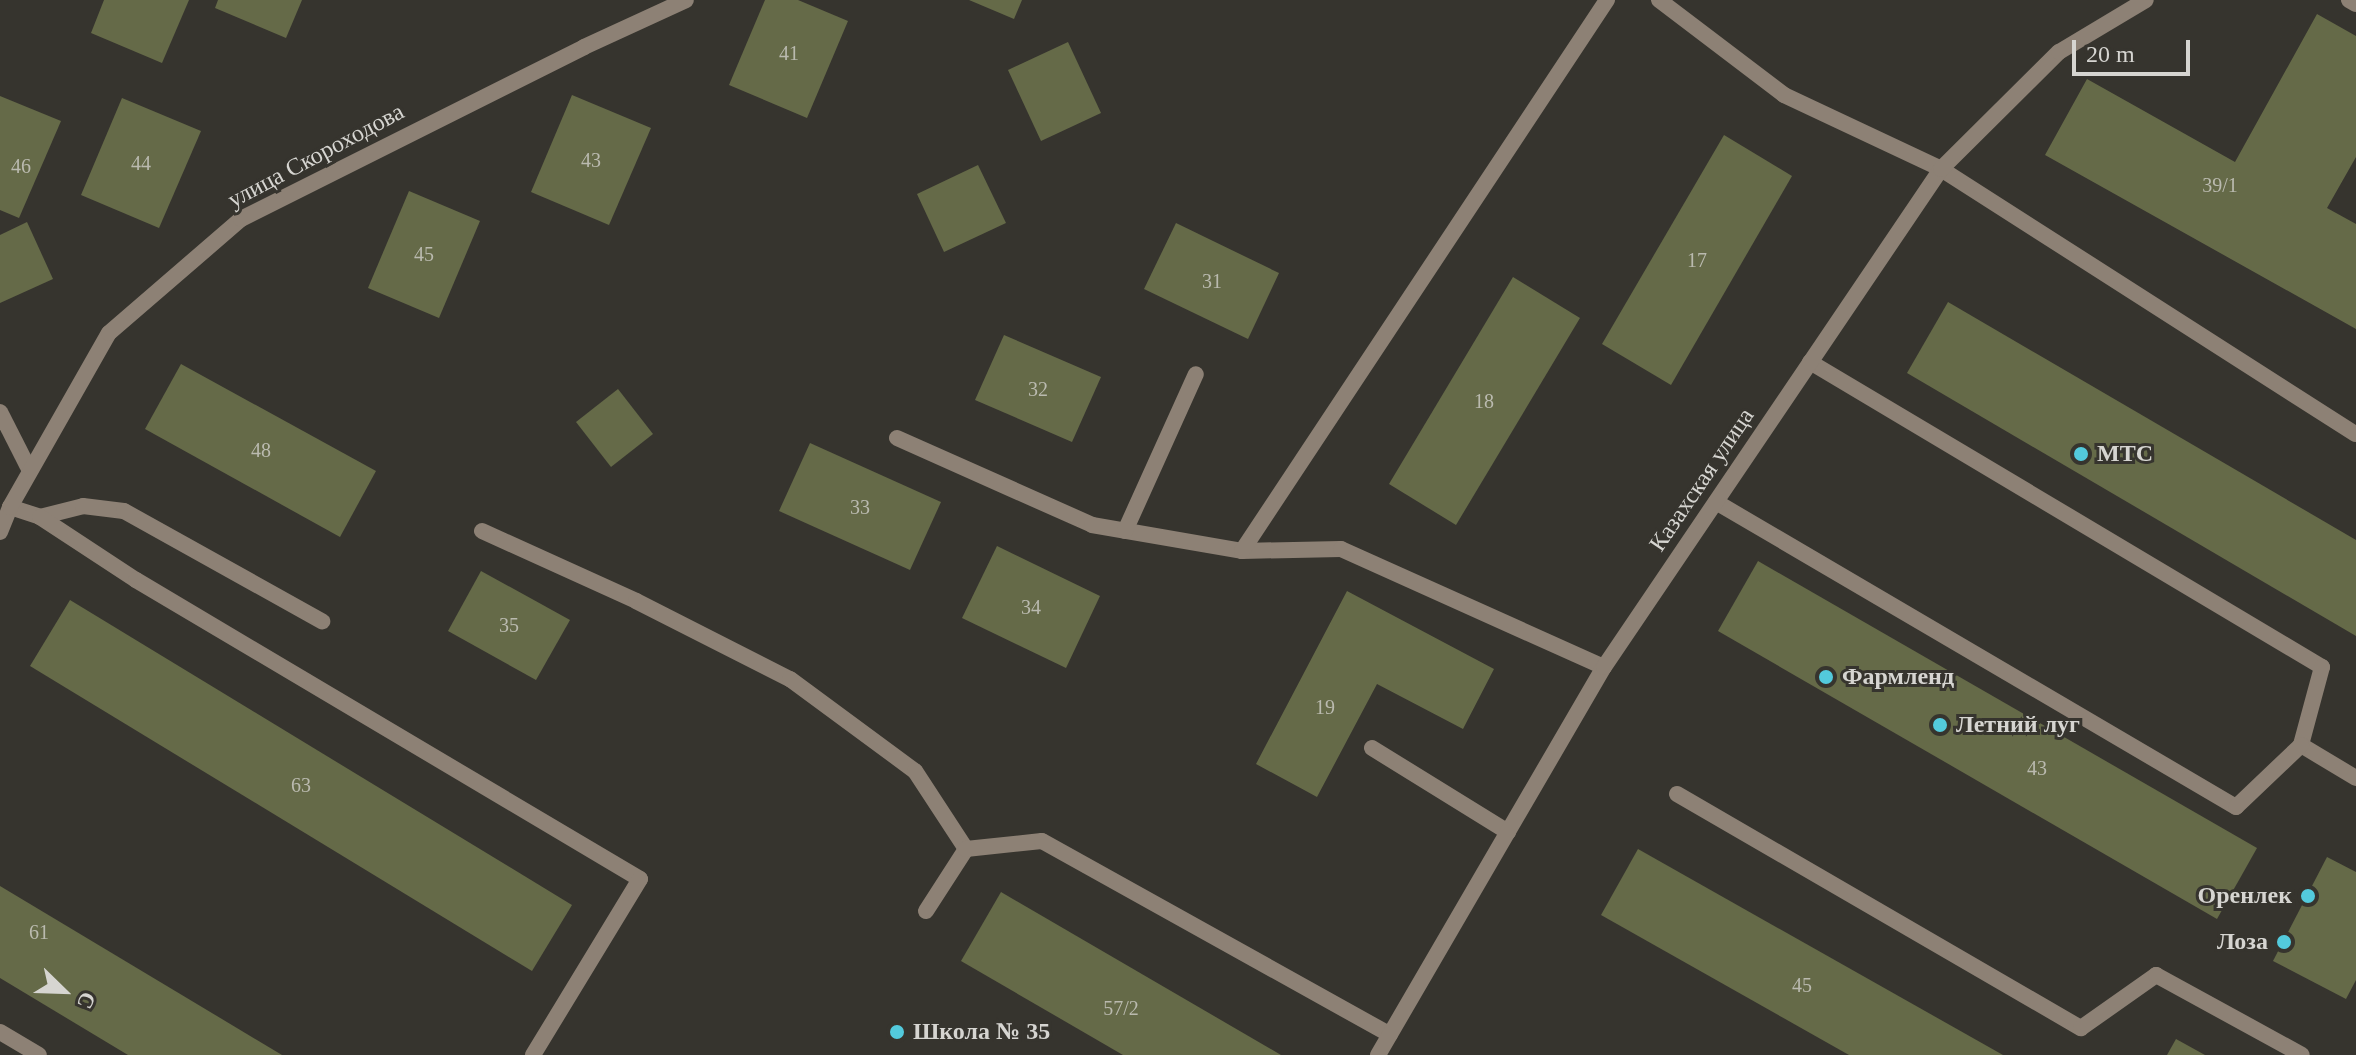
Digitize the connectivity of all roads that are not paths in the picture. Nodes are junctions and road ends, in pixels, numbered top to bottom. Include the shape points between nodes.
1 (686, 0) edge
2 (1607, 0) edge
3 (1659, 0) edge
4 (2146, 0) edge
5 (2349, 0) edge
6 (2356, 4) edge
7 (1941, 169) junction
8 (1810, 362) junction
9 (1196, 374) dead end
10 (0, 412) edge
11 (2356, 434) edge
12 (897, 438) dead end
13 (30, 471) junction
14 (1716, 502) junction
15 (5, 505) edge
16 (40, 517) junction
17 (482, 531) dead end
18 (1125, 531) junction
19 (0, 532) edge
20 (1242, 551) junction
21 (322, 621) dead end
22 (1604, 667) junction
23 (2301, 745) junction
24 (1372, 748) dead end
25 (2356, 778) edge
26 (1677, 794) dead end
27 (1508, 832) junction
28 (966, 849) junction
29 (926, 911) dead end
30 (0, 1032) edge
31 (1390, 1035) junction
32 (39, 1055) edge
33 (533, 1055) edge
34 (1378, 1055) edge
35 (2302, 1055) edge

1 - 13 street, улица Скороходова via 241,219 109,333
2 - 20 street
3 - 7 street via 1784,95
4 - 7 street, Казахская улица via 2059,52
5 - 6 street
7 - 8 street, Казахская улица
7 - 11 street
8 - 14 street, Казахская улица
8 - 23 street via 2322,667
9 - 18 street
10 - 13 street
12 - 18 street via 1092,525
13 - 15 street, улица Скороходова
14 - 22 street, Казахская улица
14 - 23 street via 2236,807
15 - 16 street
15 - 19 street, улица Скороходова
16 - 21 street via 83,506 124,511
16 - 33 street via 136,580 640,879
17 - 28 street via 790,679 915,771
18 - 20 street
20 - 22 street via 1341,549
22 - 27 street, Казахская улица
23 - 25 street
24 - 27 street
26 - 35 street via 2081,1028 2156,975
27 - 31 street, Казахская улица
28 - 29 street
28 - 31 street via 1042,841
30 - 32 street
31 - 34 street, Казахская улица

